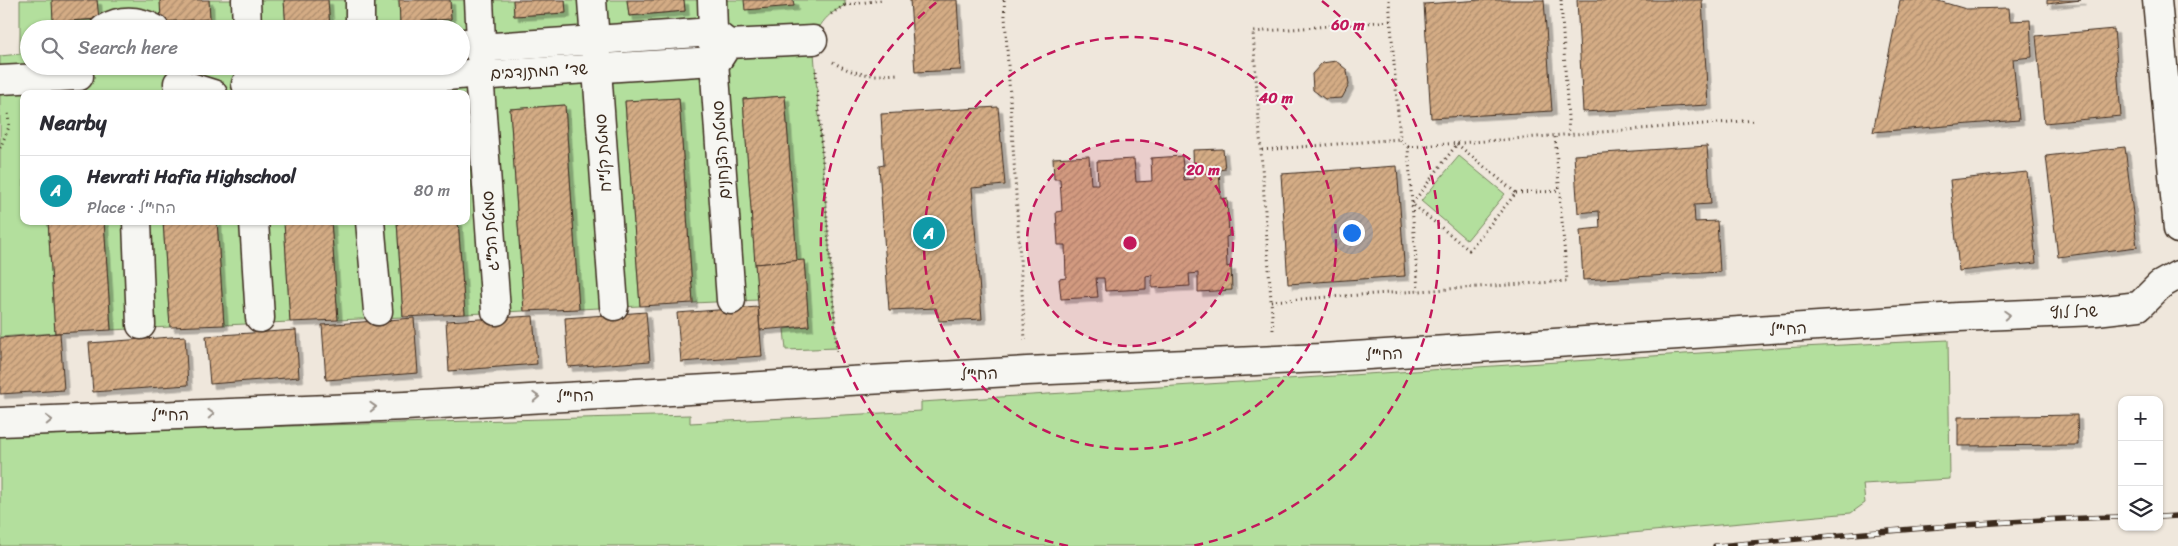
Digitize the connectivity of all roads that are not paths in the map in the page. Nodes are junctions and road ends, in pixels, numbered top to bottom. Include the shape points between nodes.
1 (360, 0) edge
2 (479, 0) edge
3 (592, 0) edge
4 (712, 0) edge
5 (2157, 0) edge
6 (360, 20) edge
7 (595, 40) junction
8 (813, 40) road end
9 (719, 46) junction
10 (476, 68) edge
11 (597, 68) junction
12 (430, 75) edge
13 (356, 77) edge
14 (3, 79) edge
15 (82, 79) edge
16 (177, 81) edge
17 (246, 81) edge
18 (202, 90) edge
19 (137, 225) edge
20 (254, 225) edge
21 (370, 225) edge
22 (2178, 229) edge
23 (2178, 276) edge
24 (731, 300) dead end
25 (614, 306) dead end
26 (378, 311) dead end
27 (496, 311) dead end
28 (1958, 317) joint
29 (260, 318) dead end
30 (141, 325) dead end
31 (0, 422) edge

1 - 6 street
2 - 10 street, סמטת הכ"ג via 480,41
3 - 7 street, סמטת קל"ח
4 - 9 street, סמטת הצנחנים
5 - 22 street
7 - 9 street, שד' המתנדבים
7 - 10 street, שד' המתנדבים
7 - 11 street, סמטת קל"ח
8 - 9 street, שד' המתנדבים
9 - 11 street, שד' המתנדבים
9 - 24 street, סמטת הצנחנים
10 - 11 street, שד' המתנדבים
10 - 27 street, סמטת הכ"ג
11 - 25 street, סמטת קל"ח
12 - 13 street, שד' המתנדבים via 384,82
13 - 17 street, שד' המתנדבים
14 - 15 street
16 - 18 street
19 - 30 street
20 - 29 street
21 - 26 street
28 -> 23 street, שרל לוץ via 2139,306 2160,285
31 -> 28 street, החי"ל via 405,406 1275,360

